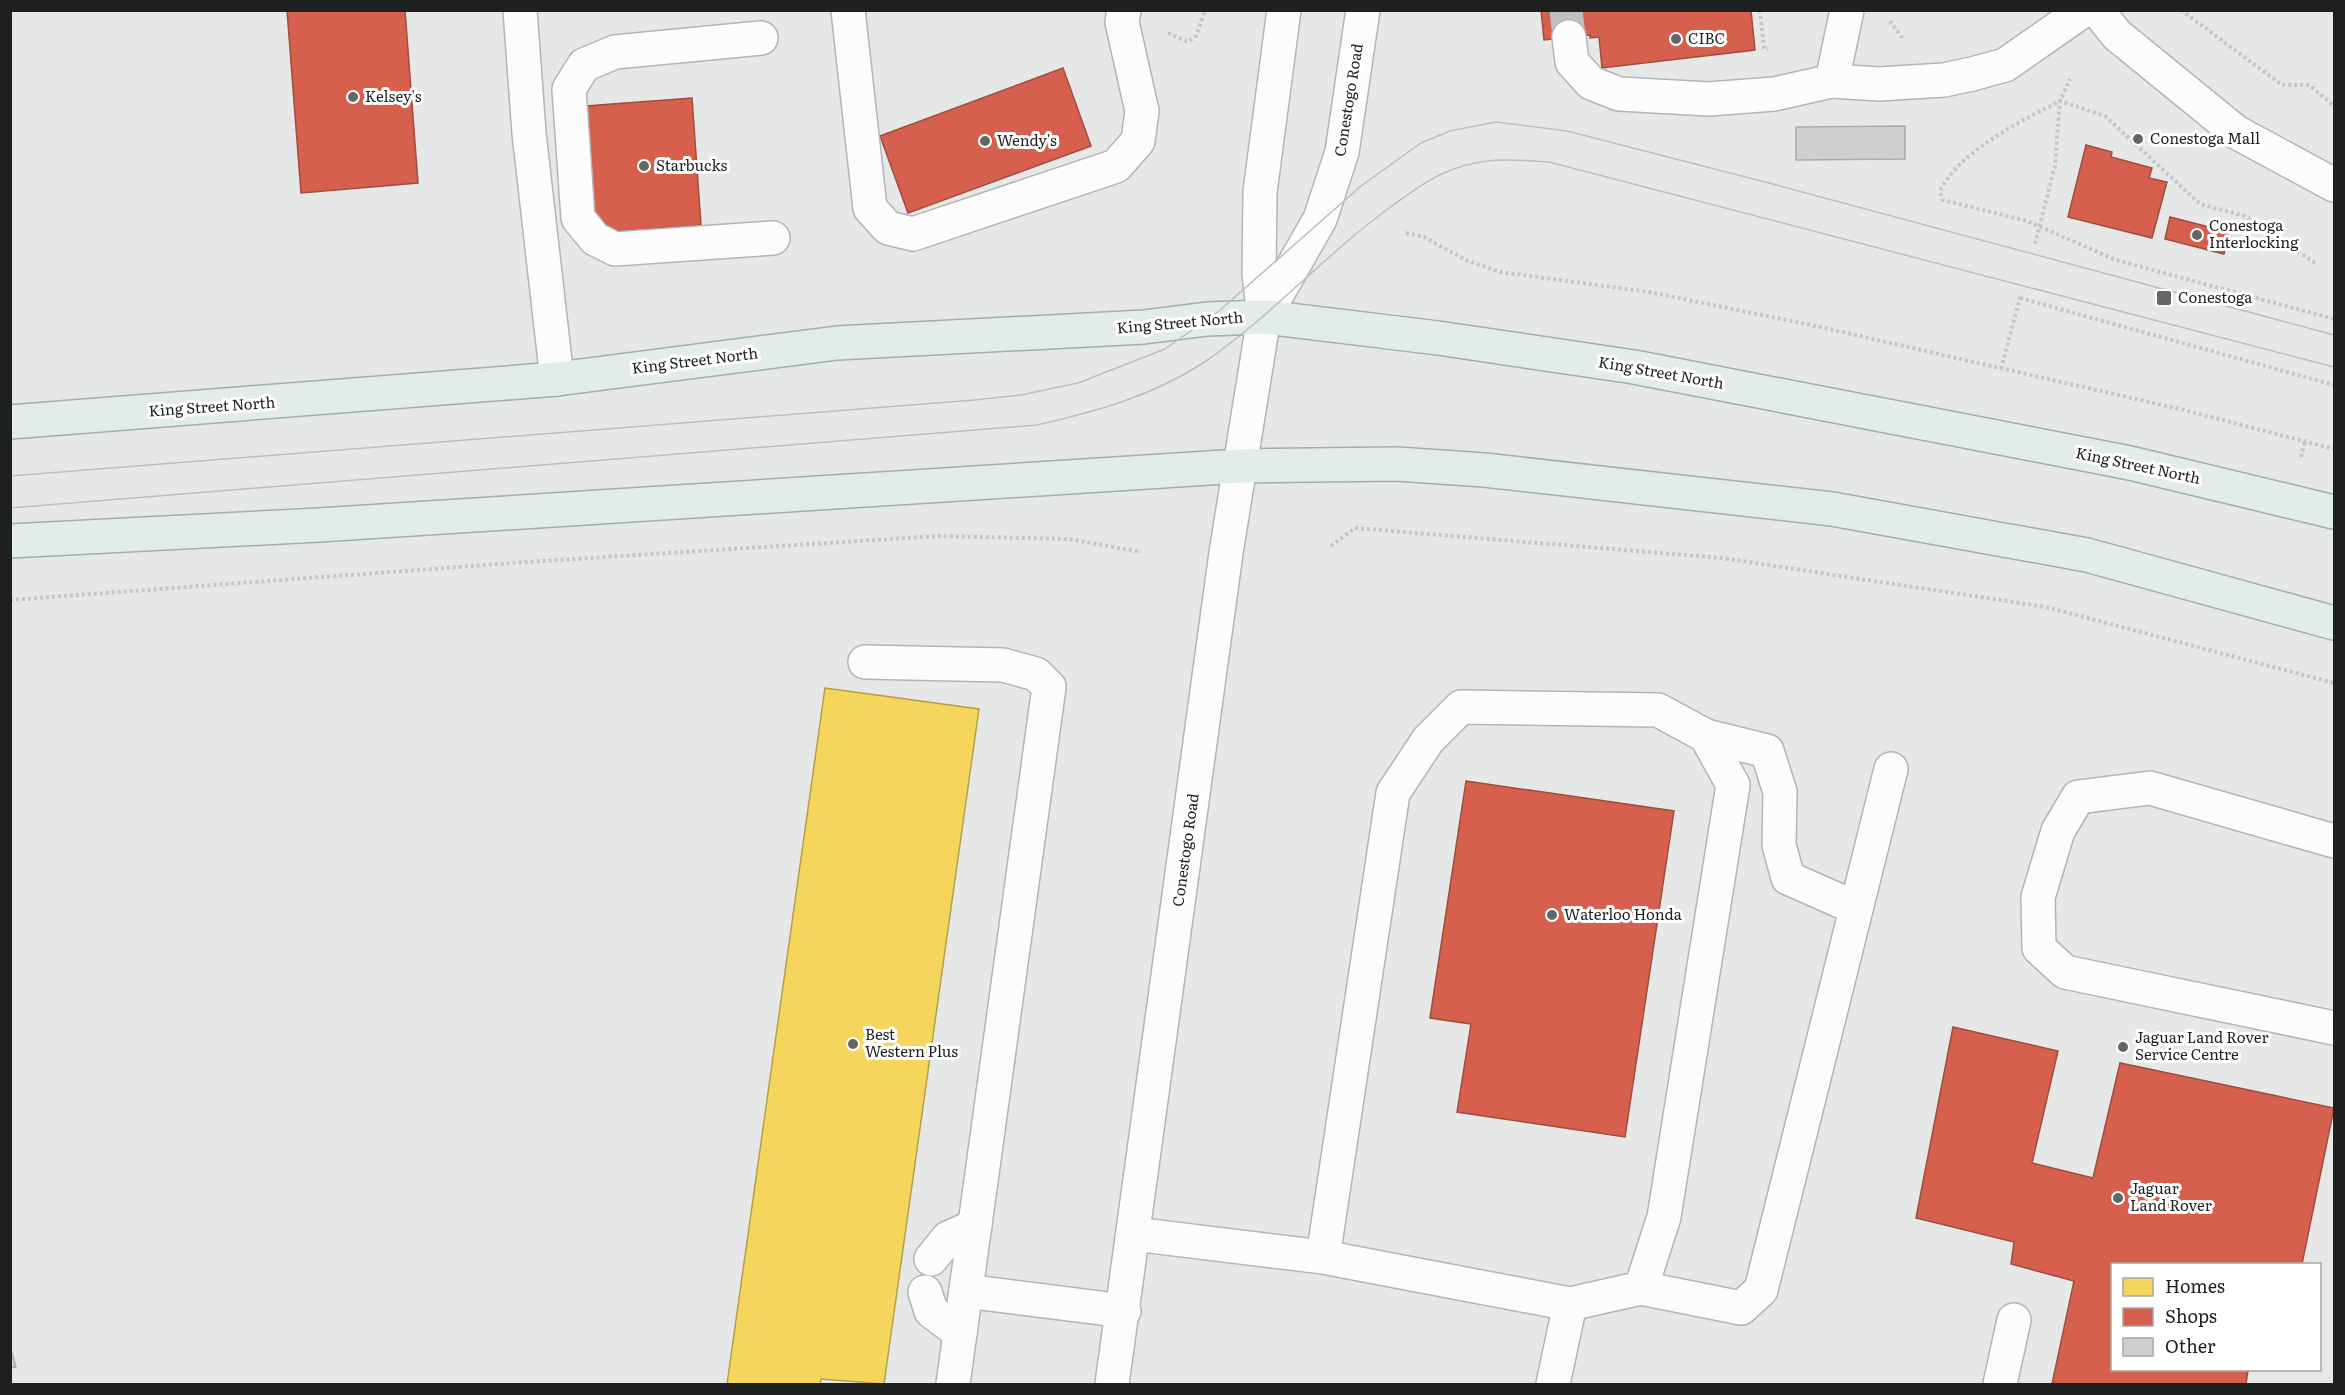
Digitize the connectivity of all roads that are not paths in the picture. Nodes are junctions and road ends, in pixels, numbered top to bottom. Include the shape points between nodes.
1 (520, 10) edge
2 (848, 10) edge
3 (1124, 10) edge
4 (1284, 10) edge
5 (1363, 10) edge
6 (1847, 10) edge
7 (2084, 10) edge
8 (2097, 10) edge
9 (1569, 37) tunnel mouth
10 (760, 38) dead end
11 (1832, 81) junction
12 (2334, 185) edge
13 (773, 238) dead end
14 (1264, 317) junction
15 (557, 379) junction
16 (10, 422) edge
17 (1240, 466) junction
18 (2334, 512) edge
19 (10, 541) edge
20 (2334, 623) edge
21 (865, 662) dead end
22 (1706, 736) junction
23 (1891, 769) dead end
24 (2334, 841) edge
25 (1856, 909) junction
26 (2334, 1028) edge
27 (975, 1226) junction
28 (1134, 1234) junction
29 (1323, 1257) junction
30 (931, 1258) dead end
31 (1641, 1288) junction
32 (966, 1291) junction
33 (925, 1292) dead end
34 (1570, 1304) junction
35 (1124, 1311) junction
36 (2014, 1320) dead end
37 (960, 1333) junction
38 (953, 1384) edge
39 (1112, 1384) edge
40 (1553, 1384) edge
41 (2000, 1384) edge

1 - 15 street via 529,133
2 - 3 street via 870,208 888,228 913,234 1116,166 1138,141 1142,111 1122,22
4 - 14 street, Conestogo Road via 1260,192
5 - 14 street, Conestogo Road via 1342,152 1320,219
6 - 11 street
7 - 11 street via 2005,65 1944,80 1879,84
8 - 12 street via 2117,35 2236,132
9 - 11 street via 1572,62 1579,72 1591,83 1619,94 1708,99 1774,94
10 - 13 street via 615,52 584,65 569,89 578,218 595,239 615,249
14 - 15 main road, King Street North via 837,343
14 - 17 street, Conestogo Road
14 - 18 main road, King Street North via 1634,367 2130,462
15 - 16 main road, King Street North
17 - 19 main road
17 - 20 main road via 1397,464 1484,470 1832,509 2087,555
17 - 28 street, Conestogo Road
21 - 27 street via 1003,665 1036,674 1049,687
22 - 25 street via 1767,751 1780,792 1779,845 1788,878
22 - 29 street via 1658,710 1461,707 1428,740 1393,793
22 - 31 street via 1733,785 1665,1217
23 - 25 street
24 - 26 street via 2150,788 2078,797 2058,831 2038,897 2039,948 2065,972
25 - 31 street via 1761,1290 1741,1308
27 - 30 street via 948,1238
27 - 32 street
28 - 29 street
28 - 35 street, Conestogo Road
29 - 34 street
31 - 34 street
32 - 35 street
32 - 37 street
33 - 37 street via 932,1311
34 - 40 street
35 - 39 street, Conestogo Road
36 - 41 street
37 - 38 street

